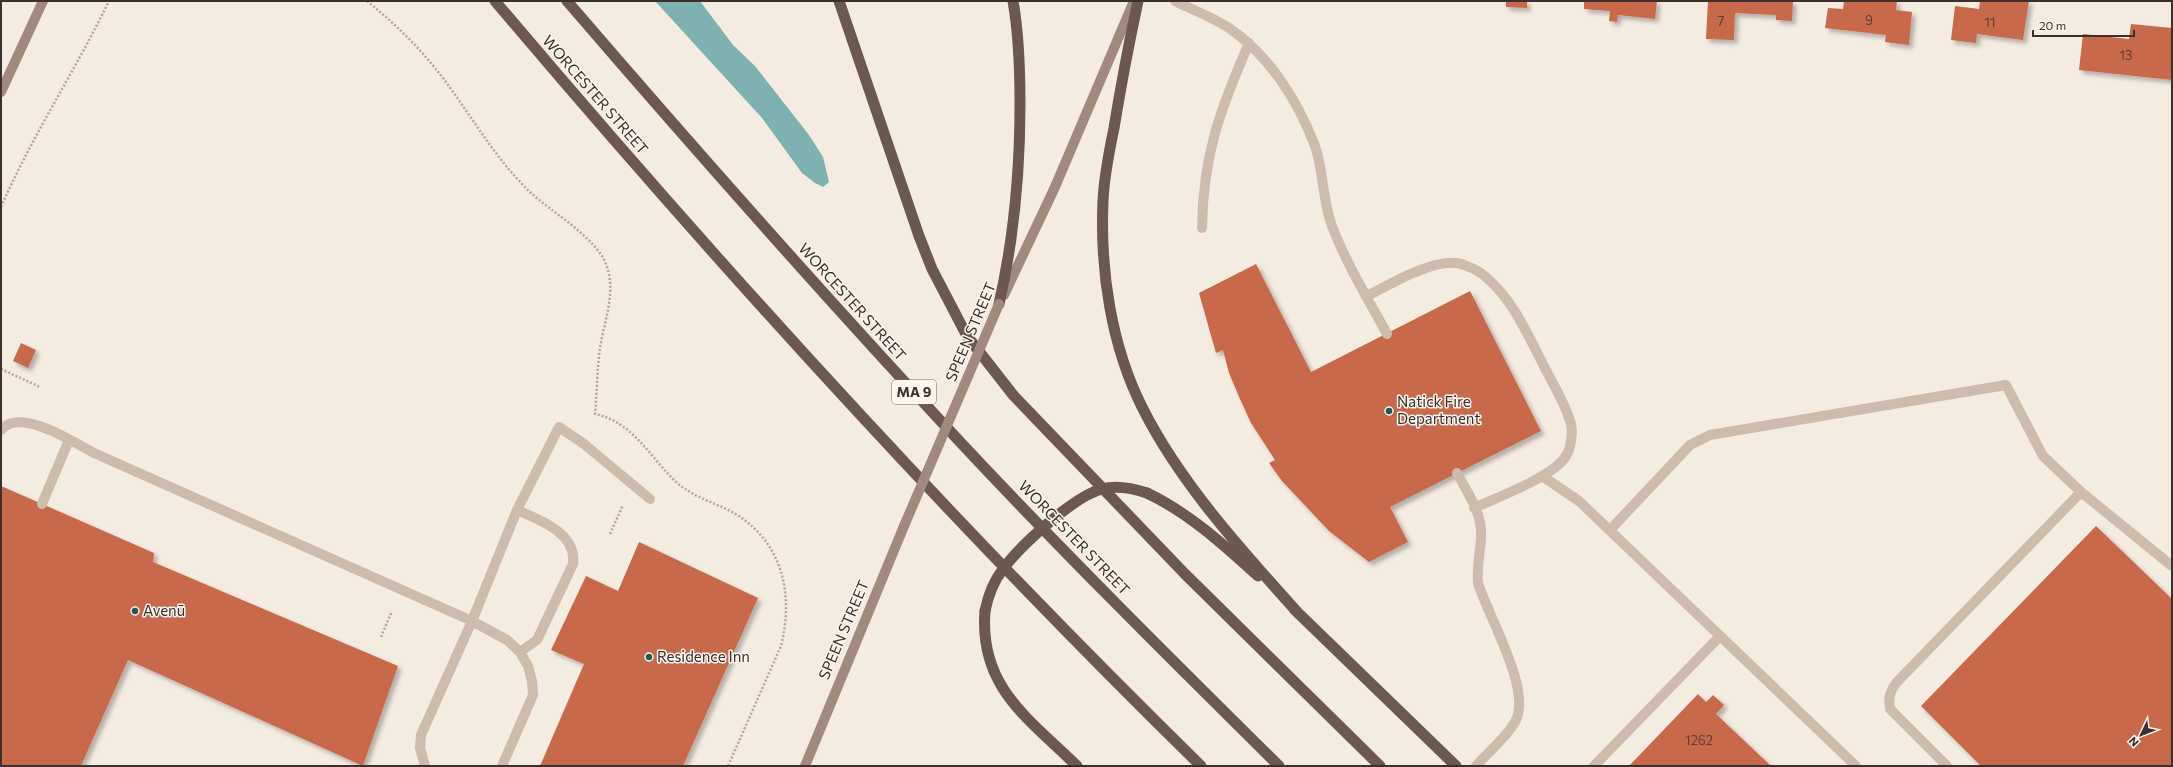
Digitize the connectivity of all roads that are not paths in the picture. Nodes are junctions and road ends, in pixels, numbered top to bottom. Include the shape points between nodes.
1 (43, 1) edge
2 (495, 1) edge
3 (567, 1) edge
4 (839, 1) edge
5 (1013, 1) edge
6 (1134, 1) edge
7 (1138, 1) edge
8 (1175, 1) edge
9 (1249, 44) junction
10 (1, 92) edge
11 (1202, 228) dead end
12 (1367, 296) junction
13 (1000, 304) junction
14 (1387, 334) dead end
15 (1, 430) edge
16 (69, 440) junction
17 (1457, 473) dead end
18 (1542, 476) junction
19 (2081, 492) junction
20 (650, 499) dead end
21 (42, 504) dead end
22 (1474, 508) junction
23 (517, 510) junction
24 (1610, 530) junction
25 (2172, 566) edge
26 (1299, 614) junction
27 (472, 621) junction
28 (1720, 636) junction
29 (520, 652) junction
30 (426, 766) edge
31 (502, 766) edge
32 (804, 766) edge
33 (1077, 766) edge
34 (1201, 766) edge
35 (1279, 766) edge
36 (1380, 766) edge
37 (1456, 766) edge
38 (1476, 766) edge
39 (1594, 766) edge
40 (1856, 766) edge
41 (1947, 766) edge

1 - 10 main road
2 - 34 highway, WORCESTER STREET via 619,147 800,351 990,553
3 - 35 highway, WORCESTER STREET / MA 9 via 717,175 964,446
4 - 36 highway via 932,269 967,336 1014,396 1109,496 1280,670
5 - 13 highway via 1019,74 1020,153 1014,225
6 - 13 main road, SPEEN STREET via 1055,187
7 - 26 highway via 1122,80 1103,199 1107,285 1119,343 1135,391 1167,449 1218,519
8 - 9 lane via 1217,21
9 - 11 lane via 1214,129 1204,180
9 - 12 lane via 1277,76 1306,126 1316,152 1332,227
12 - 14 lane
12 - 18 lane via 1416,272 1438,265 1457,263 1486,277 1509,303 1521,323 1565,406 1572,425 1566,456 1556,467
13 - 32 main road, SPEEN STREET, bridge
15 - 16 lane via 15,422 23,422 43,427
16 - 21 lane
16 - 27 lane
17 - 22 lane
18 - 22 lane
18 - 24 lane via 1579,501
19 - 24 lane via 2043,456 2006,385 1710,435 1690,445
19 - 25 lane
19 - 41 lane via 1891,690 1888,698 1890,709
20 - 23 lane via 584,444 559,427
22 - 38 lane via 1481,530 1478,583 1512,667 1520,698 1515,722
23 - 27 lane
23 - 29 lane via 558,530 574,556 573,564 537,640
24 - 28 lane
26 - 33 highway, bridge via 1206,530 1175,508 1147,493 1112,487 1090,493 1071,504 1003,569 990,591 984,624 987,651 996,679 1014,704
26 - 37 highway
27 - 29 lane via 508,640
27 - 30 lane via 421,735 420,748
28 - 39 lane
28 - 40 lane
29 - 31 lane via 528,666 533,695

